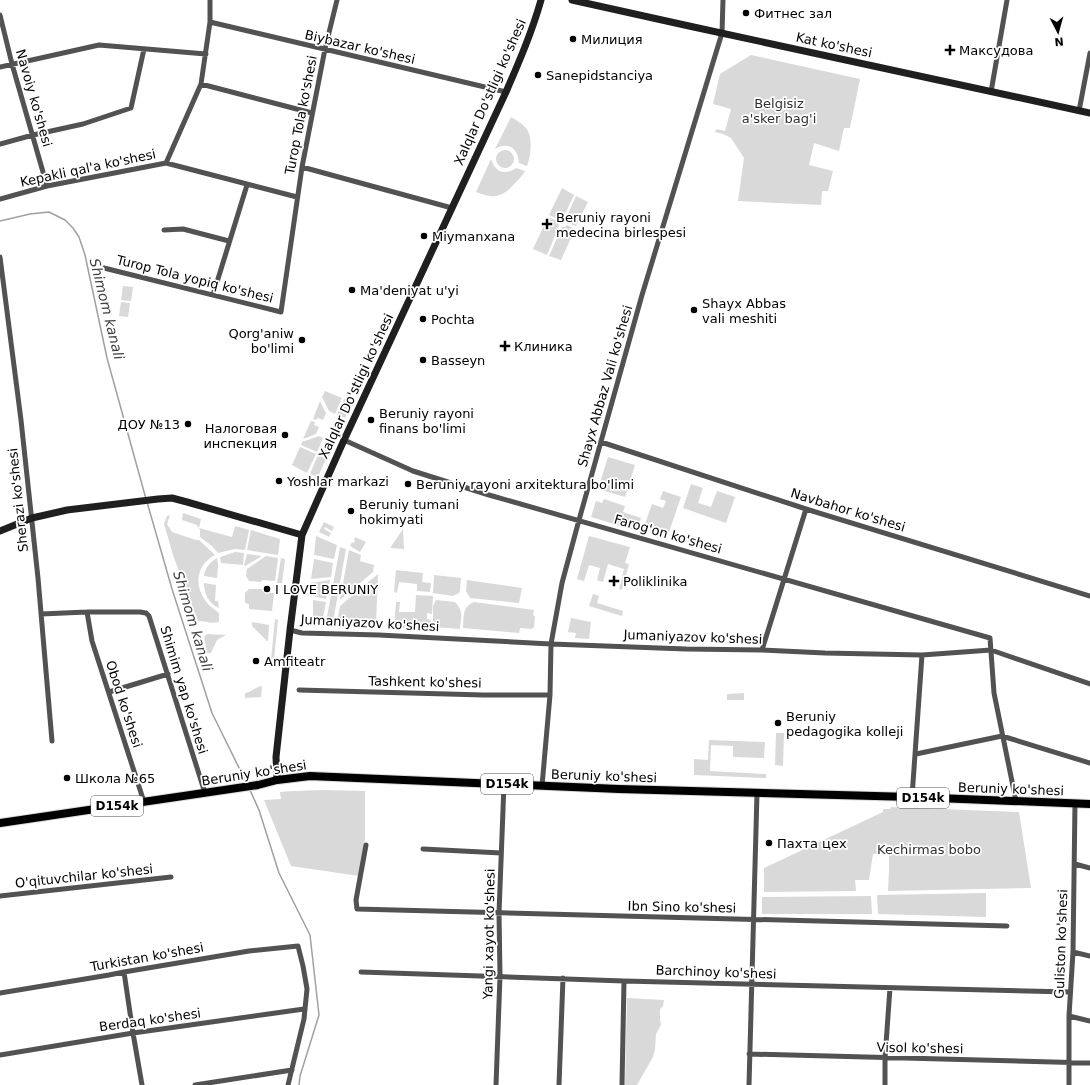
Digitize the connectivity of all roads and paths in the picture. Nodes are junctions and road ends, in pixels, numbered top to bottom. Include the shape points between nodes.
1 (210, 0) edge
2 (337, 0) edge
3 (541, 0) edge
4 (572, 0) edge
5 (723, 0) edge
6 (1007, 0) edge
7 (0, 15) edge
8 (210, 22) junction
9 (722, 33) junction
10 (144, 49) junction
11 (325, 49) junction
12 (1090, 53) edge
13 (206, 54) junction
14 (12, 64) junction
15 (0, 67) edge
16 (201, 84) junction
17 (506, 92) junction
18 (991, 92) junction
19 (1079, 111) junction
20 (312, 113) junction
21 (1090, 114) edge
22 (32, 135) junction
23 (0, 144) edge
24 (166, 163) junction
25 (302, 167) junction
26 (247, 184) junction
27 (47, 186) junction
28 (297, 197) junction
29 (0, 200) edge
30 (452, 208) junction
31 (164, 230) dead end
32 (229, 241) junction
33 (0, 257) edge
34 (104, 268) dead end
35 (213, 295) junction
36 (281, 312) joint
37 (344, 440) junction
38 (600, 442) junction
39 (806, 509) junction
40 (32, 518) junction
41 (579, 520) junction
42 (0, 531) edge
43 (302, 535) junction
44 (784, 579) junction
45 (1090, 596) edge
46 (87, 612) junction
47 (41, 614) junction
48 (290, 630) junction
49 (552, 644) junction
50 (762, 650) junction
51 (991, 650) junction
52 (922, 655) junction
53 (168, 674) junction
54 (1090, 684) edge
55 (299, 690) dead end
56 (109, 692) junction
57 (550, 695) junction
58 (1002, 736) junction
59 (52, 741) dead end
60 (916, 754) junction
61 (1090, 763) edge
62 (277, 780) junction
63 (504, 784) junction
64 (542, 786) junction
65 (205, 793) junction
66 (757, 793) junction
67 (912, 797) junction
68 (1016, 801) junction
69 (144, 802) junction
70 (1075, 803) junction
71 (1090, 804) edge
72 (0, 823) edge
73 (366, 845) dead end
74 (423, 848) dead end
75 (501, 853) junction
76 (1075, 864) junction
77 (1090, 868) edge
78 (171, 877) dead end
79 (0, 896) edge
80 (499, 913) junction
81 (754, 920) junction
82 (1007, 926) dead end
83 (1073, 952) junction
84 (1090, 956) edge
85 (124, 972) junction
86 (361, 972) dead end
87 (500, 976) junction
88 (563, 978) junction
89 (624, 981) junction
90 (751, 984) junction
91 (890, 988) junction
92 (1070, 992) junction
93 (0, 993) edge
94 (304, 1009) junction
95 (1069, 1016) junction
96 (1090, 1021) edge
97 (133, 1033) junction
98 (749, 1054) junction
99 (0, 1055) edge
100 (885, 1058) junction
101 (1070, 1063) junction
102 (1090, 1063) edge
103 (292, 1070) junction
104 (142, 1085) edge
105 (195, 1085) edge
106 (288, 1085) edge
107 (496, 1085) edge
108 (559, 1085) edge
109 (622, 1085) edge
110 (749, 1085) edge
111 (885, 1085) edge
112 (1069, 1085) edge

1 - 8 street
2 - 11 street, Turop Tola ko'shesi
3 - 17 street, Xalqlar Do'stligi ko'shesi
4 - 9 street, Kat ko'shesi
5 - 9 street, Shayx Abbaz Vali ko'shesi
6 - 18 street
7 - 14 street, Navoiy ko'shesi
8 - 11 street, Biybazar ko'shesi
8 - 13 street
9 - 18 street, Kat ko'shesi
9 - 38 street, Shayx Abbaz Vali ko'shesi via 643,290
10 - 13 street
10 - 14 street via 99,45
10 - 22 street via 130,108 83,124
11 - 17 street, Biybazar ko'shesi
11 - 20 street, Turop Tola ko'shesi
12 - 19 street
13 - 16 street
14 - 15 street
14 - 22 street, Navoiy ko'shesi
16 - 20 street
16 - 24 street
17 - 30 street, Xalqlar Do'stligi ko'shesi
18 - 19 street, Kat ko'shesi
19 - 21 street, Kat ko'shesi
20 - 25 street, Turop Tola ko'shesi
22 - 23 street
22 - 27 street, Navoiy ko'shesi
24 - 26 street, Kepakli qal'a ko'shesi
24 - 27 street, Kepakli qal'a ko'shesi
25 - 28 street, Turop Tola ko'shesi
25 - 30 street
26 - 28 street, Kepakli qal'a ko'shesi
26 - 32 street
27 - 29 street, Kepakli qal'a ko'shesi
28 - 36 street, Turop Tola ko'shesi
30 - 37 street, Xalqlar Do'stligi ko'shesi
31 - 32 street via 183,230
32 - 35 street
33 - 40 street, Sherazi ko'shesi
34 - 35 street, Turop Tola yopiq ko'shesi
35 - 36 street, Turop Tola yopiq ko'shesi
37 - 41 street, Farog'on ko'shesi via 413,471
37 - 43 street, Xalqlar Do'stligi ko'shesi
38 - 39 street, Navbahor ko'shesi
38 - 41 street, Shayx Abbaz Vali ko'shesi
39 - 44 street
39 - 45 street, Navbahor ko'shesi
40 - 42 street
40 - 43 street via 66,510 172,498
40 - 47 street, Sherazi ko'shesi
41 - 44 street, Farog'on ko'shesi
41 - 49 street, Shayx Abbaz Vali ko'shesi via 562,583
43 - 48 street, Xalqlar Do'stligi ko'shesi
44 - 50 street
44 - 51 street, Farog'on ko'shesi via 990,638
46 - 47 street
46 - 53 street, Shimim yap ko'shesi via 146,613
46 - 56 street, Obod ko'shesi via 92,641
47 - 59 street, Sherazi ko'shesi
48 - 49 street, Jumaniyazov ko'shesi via 302,633
48 - 62 street, Xalqlar Do'stligi ko'shesi via 276,757
49 - 50 street, Jumaniyazov ko'shesi
49 - 57 street, Shayx Abbaz Vali ko'shesi
50 - 52 street, Jumaniyazov ko'shesi
51 - 52 street, Jumaniyazov ko'shesi
51 - 54 street, Jumaniyazov ko'shesi
51 - 58 street via 994,693
52 - 60 street
53 - 56 street
53 - 65 street, Shimim yap ko'shesi
55 - 57 street, Tashkent ko'shesi
56 - 69 street, Obod ko'shesi
57 - 64 street, Shayx Abbaz Vali ko'shesi
58 - 60 street
58 - 61 street
58 - 68 street
60 - 67 street
62 - 63 main road, Beruniy ko'shesi / D154k via 310,776
62 - 65 main road, Beruniy ko'shesi / D154k
63 - 64 main road, Beruniy ko'shesi / D154k
63 - 75 street, Yangi xayot ko'shesi
64 - 66 main road, Beruniy ko'shesi / D154k
65 - 69 main road, Beruniy ko'shesi / D154k
66 - 67 main road, Beruniy ko'shesi / D154k
66 - 81 street
67 - 68 main road, Beruniy ko'shesi / D154k
68 - 70 main road, Beruniy ko'shesi / D154k
69 - 72 main road, Beruniy ko'shesi / D154k
70 - 71 main road, Beruniy ko'shesi / D154k
70 - 76 street, Guliston ko'shesi
73 - 80 street, Ibn Sino ko'shesi via 357,909
74 - 75 street
75 - 80 street, Yangi xayot ko'shesi
76 - 77 street
76 - 83 street, Guliston ko'shesi
78 - 79 street, O'qituvchilar ko'shesi
80 - 81 street, Ibn Sino ko'shesi
80 - 87 street, Yangi xayot ko'shesi
81 - 82 street, Ibn Sino ko'shesi
81 - 90 street
83 - 84 street
83 - 92 street, Guliston ko'shesi
85 - 93 street, Turkistan ko'shesi
85 - 94 street, Turkistan ko'shesi via 249,950 298,946 307,989
85 - 97 street
86 - 87 street, Barchinoy ko'shesi
87 - 88 street, Barchinoy ko'shesi
87 - 107 street, Yangi xayot ko'shesi
88 - 89 street, Barchinoy ko'shesi
88 - 108 street
89 - 90 street, Barchinoy ko'shesi
89 - 109 street
90 - 91 street, Barchinoy ko'shesi
90 - 98 street
91 - 92 street, Barchinoy ko'shesi
91 - 100 street
92 - 95 street, Guliston ko'shesi
94 - 97 street, Berdaq ko'shesi
94 - 103 street
95 - 96 street
95 - 101 street, Guliston ko'shesi
97 - 99 street, Berdaq ko'shesi
97 - 104 street
98 - 100 street, Visol ko'shesi
98 - 110 street
100 - 101 street, Visol ko'shesi
100 - 111 street
101 - 102 street, Visol ko'shesi
101 - 112 street, Guliston ko'shesi
103 - 105 street
103 - 106 street

